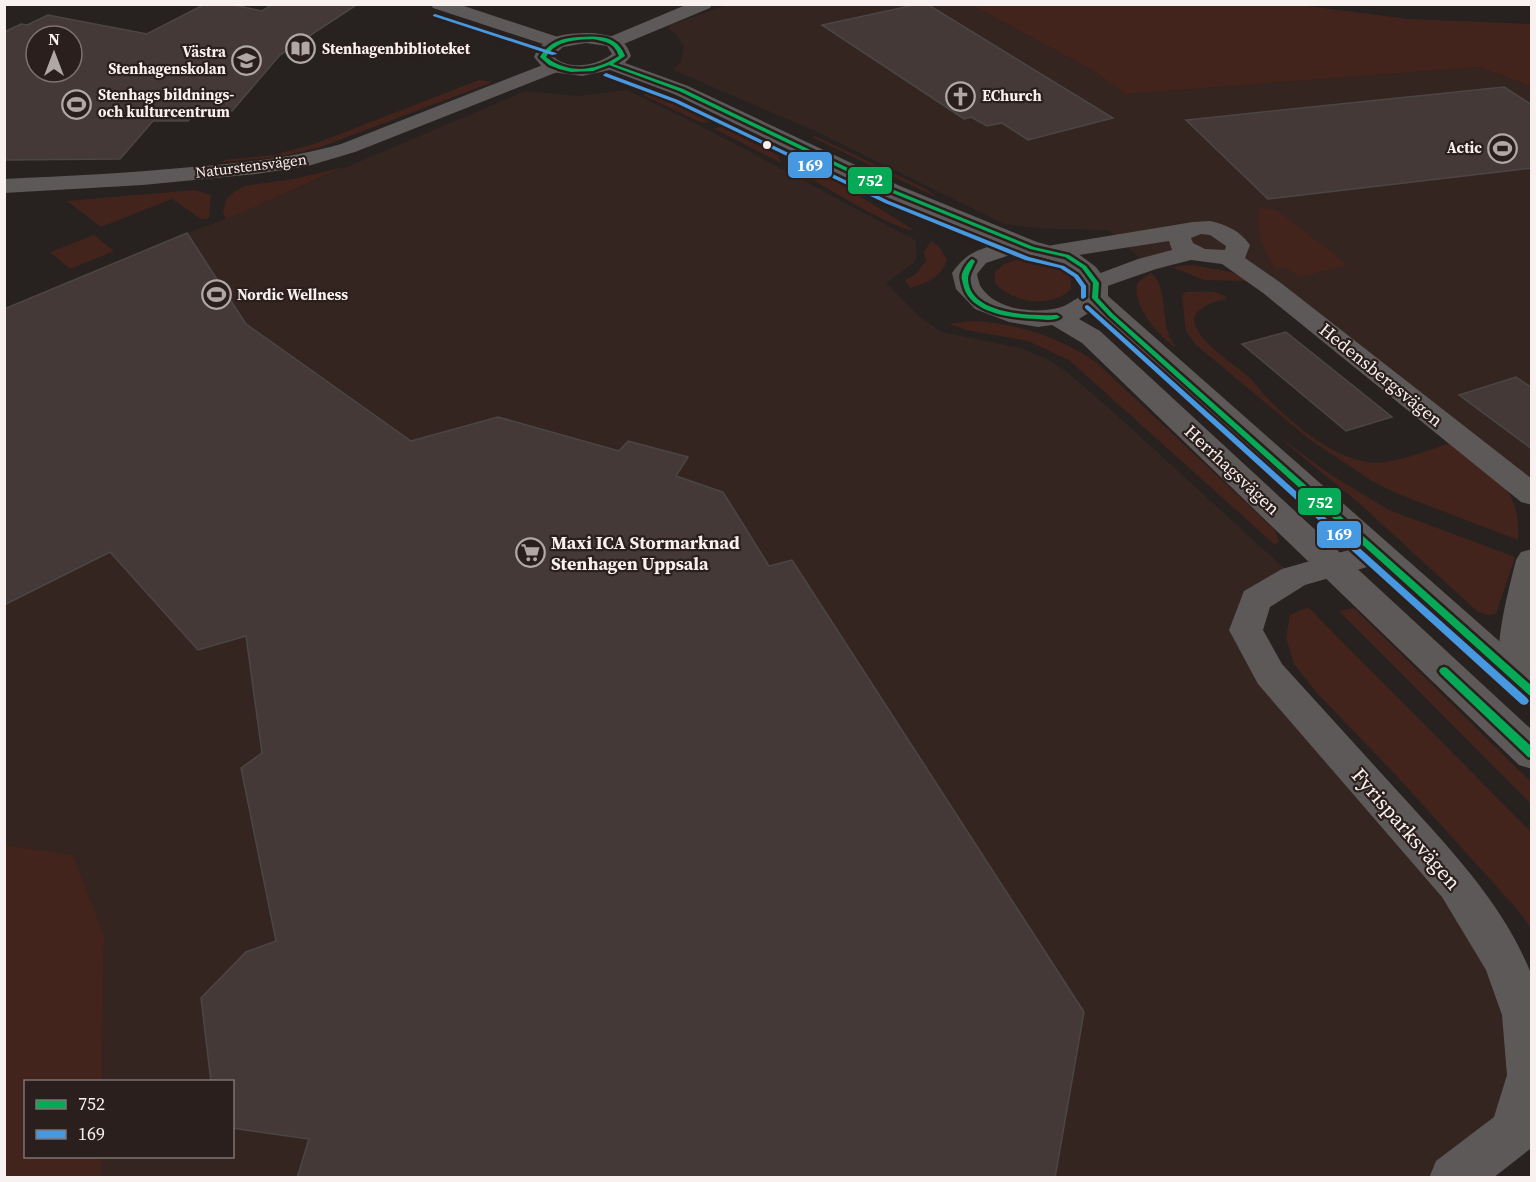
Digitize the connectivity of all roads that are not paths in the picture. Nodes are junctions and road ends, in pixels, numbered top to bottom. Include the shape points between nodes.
1 (439, 4) edge
2 (704, 4) edge
3 (613, 42) junction
4 (558, 43) junction
5 (610, 64) junction
6 (553, 67) junction
7 (4, 186) edge
8 (892, 191) junction
9 (1187, 243) junction
10 (1042, 250) junction
11 (972, 261) junction
12 (1095, 291) junction
13 (1058, 317) junction
14 (1532, 495) edge
15 (1377, 553) junction
16 (1532, 560) edge
17 (1333, 564) junction
18 (1525, 685) edge
19 (1532, 754) edge
20 (1453, 1178) edge

1 - 4 street
2 - 3 street
3 - 4 street via 580,38
3 - 5 street via 622,56
4 - 6 street via 549,47 543,57
5 - 6 street via 581,70
5 - 8 street via 681,90
6 - 7 street, Naturstensvägen via 308,160 143,178
8 - 10 street
8 - 11 street via 943,229
9 - 10 street
9 - 12 street
9 - 14 street, Hedensbergsvägen via 1203,228 1228,234 1238,245 1234,254 1227,257 1272,288
10 - 11 street via 991,251
10 - 12 street, Herrhagsvägen via 1084,267
11 - 13 street via 965,271 964,283 971,295 988,308 1017,317
12 - 13 street via 1083,309
12 - 15 street, Herrhagsvägen
13 - 17 street, Herrhagsvägen via 1090,338
15 - 17 street, Fyrisparksvägen
15 - 18 street, Herrhagsvägen
16 - 18 street via 1518,620
17 - 19 street, Herrhagsvägen
17 - 20 street, Fyrisparksvägen via 1294,578 1256,600 1246,630 1270,674 1456,884 1504,960 1524,1015 1530,1075 1513,1132

